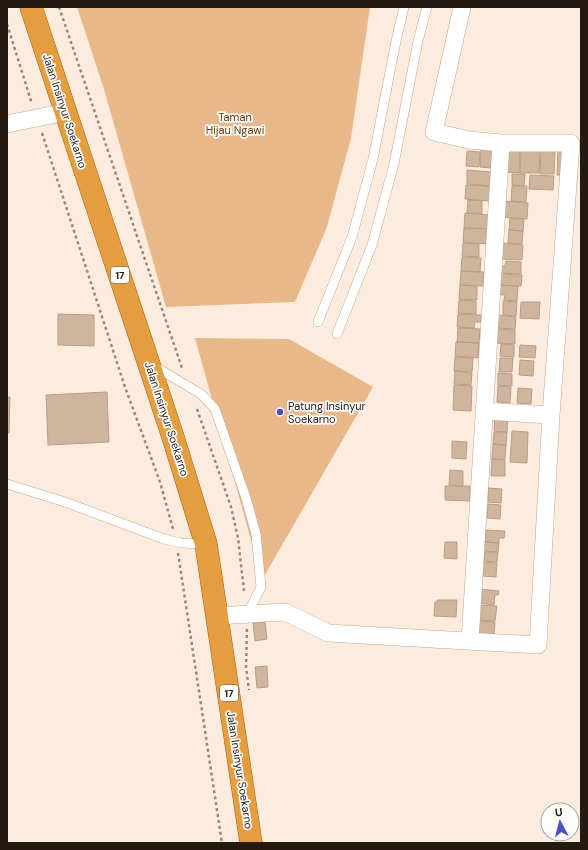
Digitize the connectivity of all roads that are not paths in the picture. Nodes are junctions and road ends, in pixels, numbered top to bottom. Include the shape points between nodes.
1 (31, 7) edge
2 (404, 7) edge
3 (427, 7) edge
4 (462, 7) edge
5 (66, 112) junction
6 (7, 124) edge
7 (501, 144) junction
8 (318, 322) dead end
9 (337, 334) dead end
10 (149, 363) junction
11 (484, 411) junction
12 (551, 414) junction
13 (7, 484) edge
14 (206, 544) junction
15 (247, 614) junction
16 (217, 616) junction
17 (470, 641) junction
18 (251, 843) edge

1 - 5 highway, Jalan Insinyur Soekarno / 17
2 - 8 lane via 373,159 352,237
3 - 9 lane via 394,164 372,245
4 - 7 street via 434,132
5 - 6 street
5 - 10 highway, Jalan Insinyur Soekarno / 17
7 - 11 street
7 - 12 street via 571,143
10 - 14 highway, Jalan Insinyur Soekarno / 17
10 - 15 lane via 201,394 215,409 237,469 256,534 260,587
11 - 12 street
11 - 17 street
12 - 17 street via 538,645
13 - 14 lane via 65,502 164,539
14 - 16 highway, Jalan Insinyur Soekarno / 17
15 - 16 street
15 - 17 street via 285,612 328,633
16 - 18 highway, Jalan Insinyur Soekarno / 17

